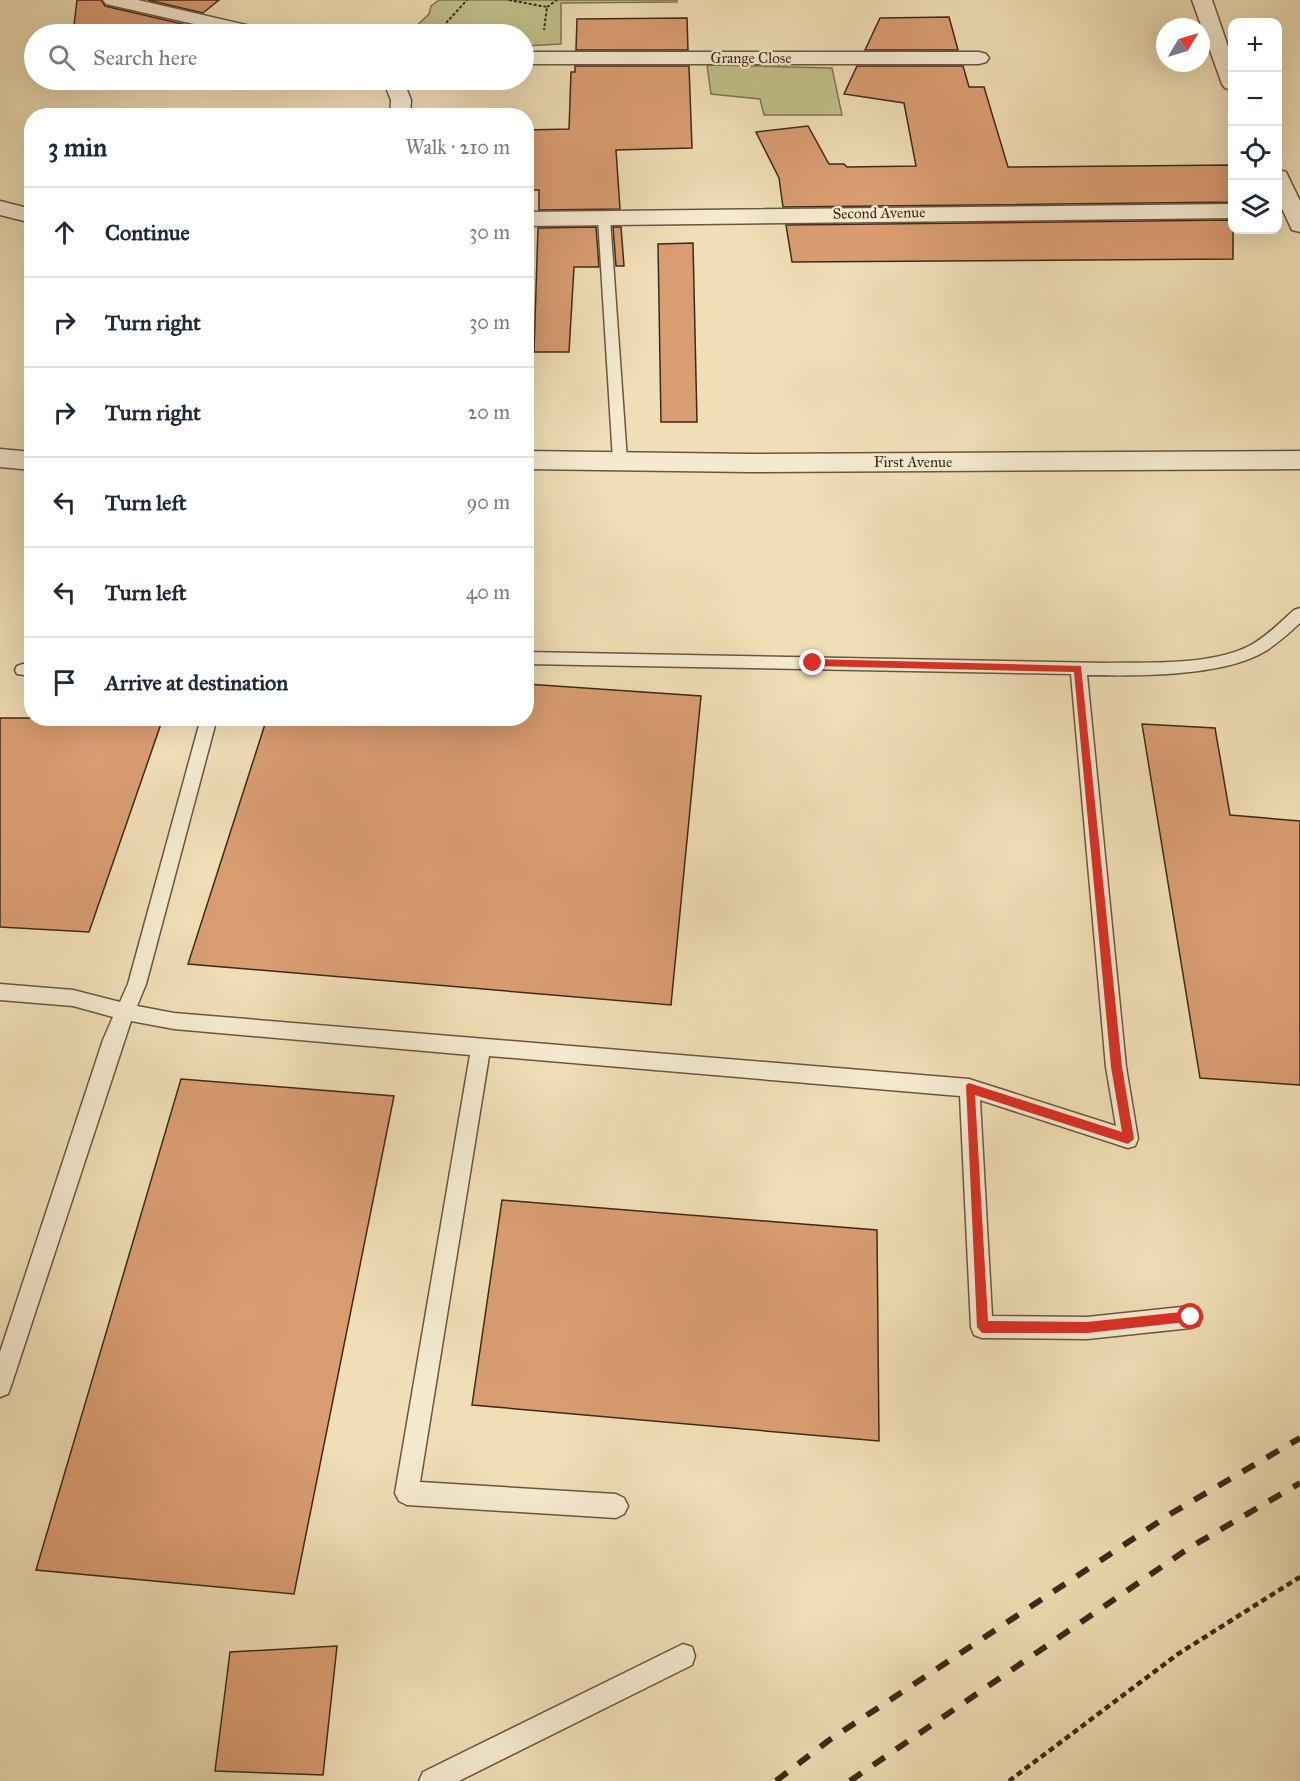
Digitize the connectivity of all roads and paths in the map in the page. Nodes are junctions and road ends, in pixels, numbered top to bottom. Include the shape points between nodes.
1 (113, 0) edge
2 (467, 0) edge
3 (509, 0) edge
4 (557, 0) edge
5 (1202, 0) edge
6 (548, 7) junction
7 (217, 24) edge
8 (445, 24) edge
9 (534, 49) edge
10 (534, 58) edge
11 (979, 58) dead end
12 (1229, 72) edge
13 (397, 90) edge
14 (400, 108) edge
15 (1279, 180) edge
16 (0, 208) edge
17 (1228, 211) edge
18 (24, 214) edge
19 (1290, 216) edge
20 (604, 218) junction
21 (534, 219) edge
22 (0, 458) edge
23 (24, 460) edge
24 (534, 460) edge
25 (620, 460) junction
26 (1300, 460) edge
27 (1300, 615) edge
28 (534, 658) edge
29 (1078, 669) junction
30 (207, 726) edge
31 (0, 992) edge
32 (126, 1012) junction
33 (481, 1047) junction
34 (969, 1088) junction
35 (1191, 1317) dead end
36 (0, 1386) edge
37 (616, 1506) dead end
38 (1300, 1577) edge
39 (683, 1656) dead end
40 (432, 1781) edge
41 (1009, 1781) edge

1 - 7 street
2 - 8 path
3 - 6 path
4 - 6 path
5 - 12 street
6 - 9 path
10 - 11 street, Grange Close
13 - 14 street
15 - 19 street
16 - 18 street
17 - 20 street, Second Avenue
20 - 21 street, Second Avenue
20 - 25 lane
22 - 23 street
24 - 25 street, First Avenue
25 - 26 street, First Avenue via 750,464
27 - 29 lane via 1254,651 1219,660 1182,666
28 - 29 lane
29 - 34 lane via 1116,1067 1128,1139
30 - 32 lane
31 - 32 lane via 73,998
32 - 33 lane via 174,1021
32 - 36 lane via 113,1040
33 - 34 lane
33 - 37 lane via 407,1493
34 - 35 lane via 982,1327 1087,1328
38 - 41 path via 1178,1654
39 - 40 lane

